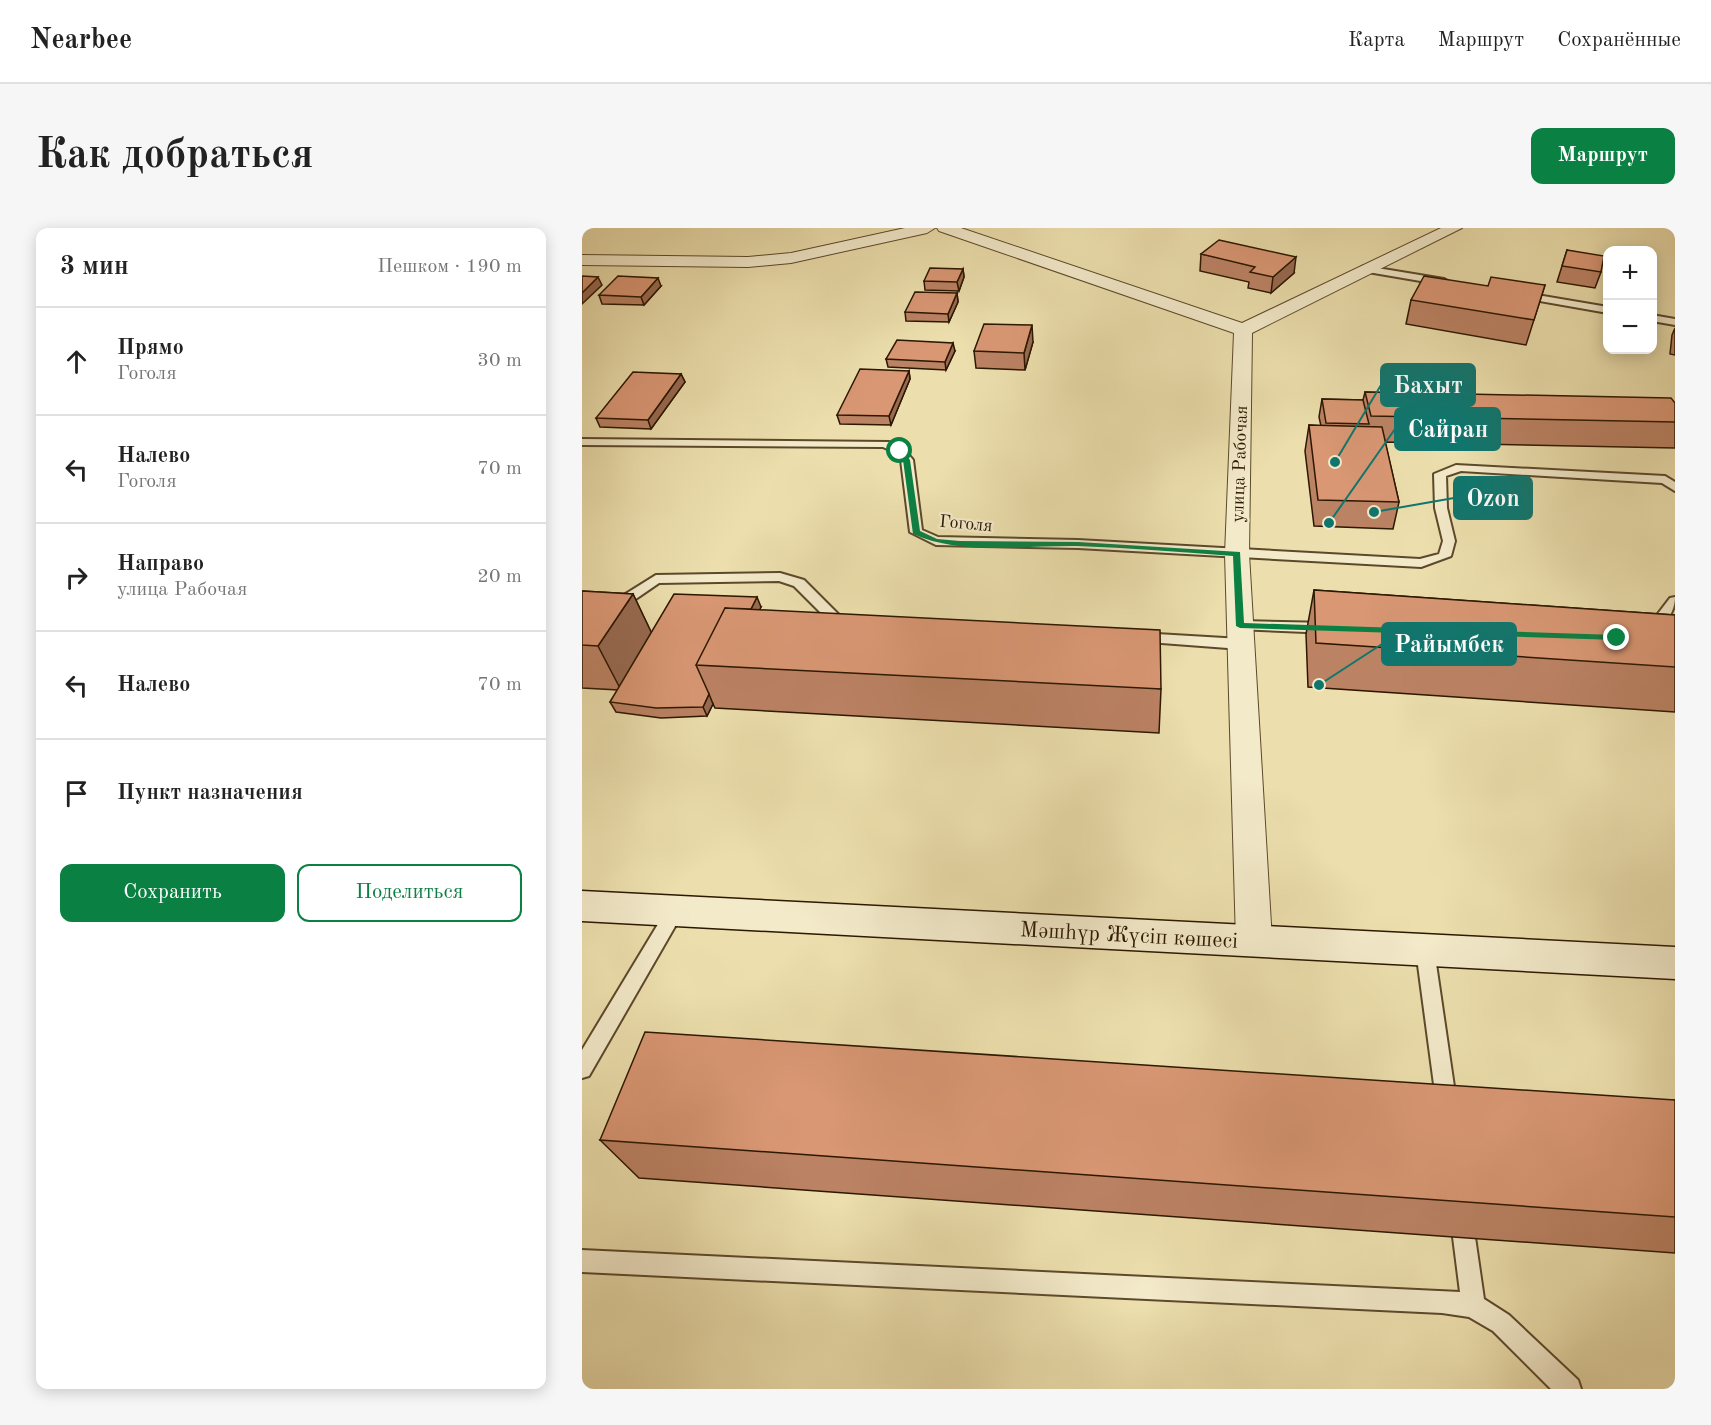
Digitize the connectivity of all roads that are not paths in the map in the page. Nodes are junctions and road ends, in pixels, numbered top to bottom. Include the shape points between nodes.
1 (927, 228) edge
2 (945, 228) edge
3 (1454, 228) edge
4 (582, 260) edge
5 (1365, 269) junction
6 (1457, 284) edge
7 (1504, 292) edge
8 (1603, 309) edge
9 (1657, 319) edge
10 (1675, 322) edge
11 (1243, 330) junction
12 (582, 442) edge
13 (1675, 487) edge
14 (1237, 554) junction
15 (1675, 601) edge
16 (582, 602) edge
17 (862, 624) edge
18 (1346, 629) edge
19 (1635, 630) edge
20 (1241, 635) junction
21 (1123, 638) edge
22 (582, 906) edge
23 (675, 911) junction
24 (1254, 941) junction
25 (1425, 950) junction
26 (1675, 963) edge
27 (582, 1069) edge
28 (1449, 1127) edge
29 (1464, 1238) edge
30 (582, 1261) edge
31 (1473, 1306) junction
32 (1569, 1389) edge

1 - 4 street via 791,258 748,262
2 - 11 street
3 - 5 street
5 - 6 lane
5 - 11 street
7 - 8 lane
9 - 10 lane
11 - 14 street, улица Рабочая
12 - 14 lane, Гоголя via 885,444 900,451 907,460 916,532 936,541 1078,544
13 - 14 lane via 1665,480 1460,467 1440,474 1441,508 1449,541 1445,556 1421,563
14 - 20 street, улица Рабочая
15 - 19 lane via 1662,618
16 - 17 lane via 619,604 656,579 780,577 800,583 838,622
18 - 20 lane
20 - 21 lane
20 - 24 street, улица Рабочая
22 - 23 main road, Мәшһүр Жүсіп көшесі
23 - 24 main road, Мәшһүр Жүсіп көшесі
23 - 27 lane
24 - 25 main road, Мәшһүр Жүсіп көшесі
25 - 26 main road, Мәшһүр Жүсіп көшесі
25 - 28 lane
29 - 31 lane
30 - 31 lane via 1442,1301
31 - 32 lane via 1501,1323

